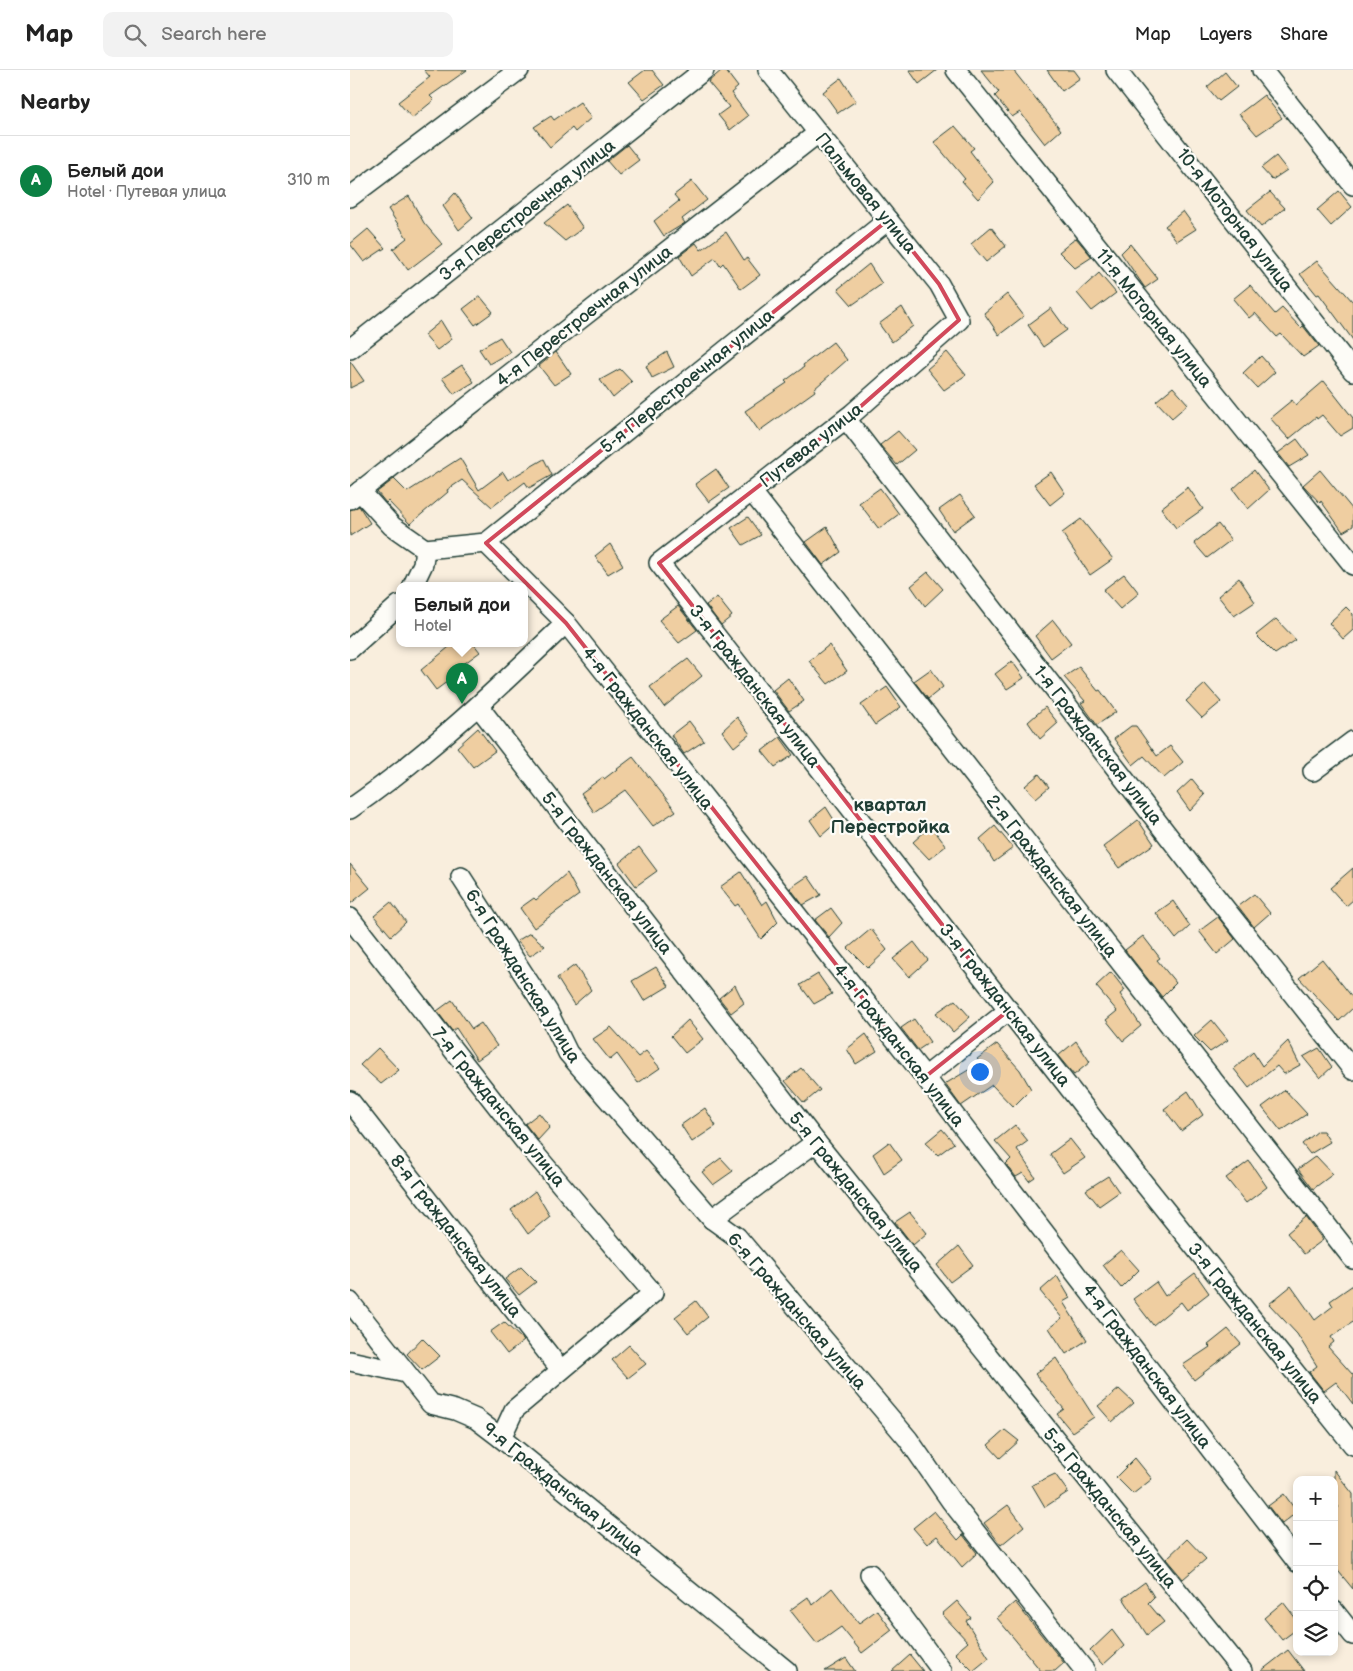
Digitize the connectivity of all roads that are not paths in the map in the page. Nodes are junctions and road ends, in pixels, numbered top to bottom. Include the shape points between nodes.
1 (519, 70) edge
2 (704, 70) edge
3 (768, 70) edge
4 (956, 70) edge
5 (1116, 70) edge
6 (1262, 70) edge
7 (818, 133) junction
8 (1353, 186) edge
9 (350, 197) edge
10 (888, 220) junction
11 (958, 320) joint
12 (350, 349) edge
13 (1353, 371) edge
14 (846, 419) junction
15 (752, 492) junction
16 (355, 495) edge
17 (486, 543) junction
18 (425, 549) junction
19 (659, 563) joint
20 (1353, 565) edge
21 (414, 582) edge
22 (525, 582) edge
23 (528, 585) edge
24 (396, 608) edge
25 (566, 623) junction
26 (350, 650) edge
27 (479, 706) junction
28 (1353, 741) edge
29 (1313, 771) dead end
30 (350, 809) edge
31 (461, 877) dead end
32 (350, 918) edge
33 (1009, 1010) junction
34 (1353, 1070) edge
35 (925, 1076) junction
36 (350, 1101) edge
37 (816, 1142) junction
38 (712, 1219) junction
39 (1353, 1259) edge
40 (350, 1302) edge
41 (350, 1362) edge
42 (561, 1370) junction
43 (406, 1373) junction
44 (501, 1438) junction
45 (1353, 1445) edge
46 (1293, 1557) edge
47 (870, 1574) dead end
48 (1338, 1616) edge
49 (1353, 1636) edge
50 (787, 1671) edge
51 (942, 1671) edge
52 (1085, 1671) edge
53 (1242, 1671) edge

1 - 9 street
2 - 12 street, 3-я Перестроечная улица
3 - 7 street, Пальмовая улица
4 - 20 street, 11-я Моторная улица
5 - 13 street, 10-я Моторная улица
6 - 8 street
7 - 10 street, Пальмовая улица
7 - 16 street, 4-я Перестроечная улица
10 - 11 street, Пальмовая улица via 940,284
10 - 17 street, 5-я Перестроечная улица
11 - 14 street, Путевая улица
14 - 15 street, Путевая улица
14 - 34 street, 1-я Гражданская улица
15 - 19 street, Путевая улица
15 - 39 street, 2-я Гражданская улица
16 - 18 street
17 - 18 street
17 - 22 street, 4-я Гражданская улица
18 - 21 street via 423,564
19 - 33 street, 3-я Гражданская улица
23 - 25 street, 4-я Гражданская улица
24 - 26 street
25 - 27 street
25 - 35 street, 4-я Гражданская улица
27 - 30 street via 383,786
27 - 37 street, 5-я Гражданская улица
28 - 29 street
31 - 38 street, 6-я Гражданская улица via 548,1012 568,1053
32 - 42 street, 7-я Гражданская улица via 530,1148 653,1293
33 - 35 street
33 - 45 street, 3-я Гражданская улица
35 - 46 street, 4-я Гражданская улица
36 - 42 street, 8-я Гражданская улица
37 - 38 street
37 - 53 street, 5-я Гражданская улица
38 - 52 street, 6-я Гражданская улица via 737,1237 908,1439 951,1501
40 - 43 street, 9-я Гражданская улица
41 - 43 street
42 - 44 street via 514,1410
43 - 44 street, 9-я Гражданская улица via 431,1404 476,1420
44 - 50 street, 9-я Гражданская улица
47 - 51 street
48 - 49 street

